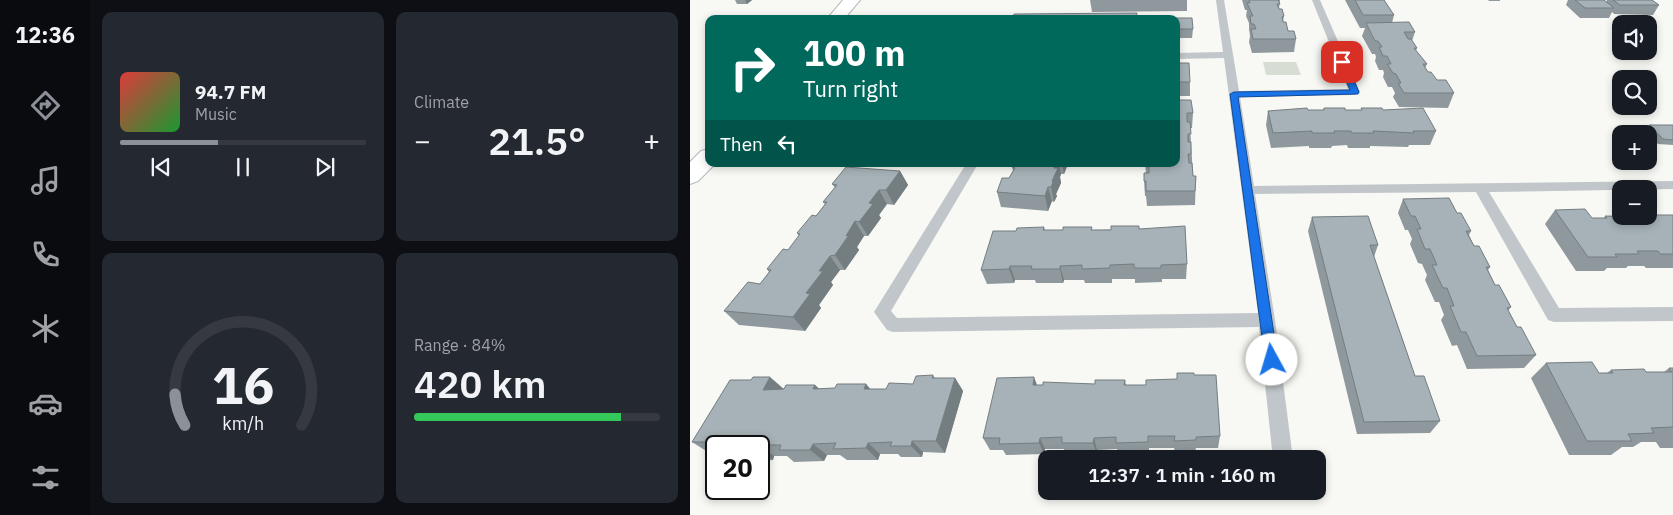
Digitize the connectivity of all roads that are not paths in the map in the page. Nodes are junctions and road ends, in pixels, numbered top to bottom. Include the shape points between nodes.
1 (852, 0) edge
2 (1220, 0) edge
3 (1316, 0) edge
4 (839, 15) edge
5 (1228, 55) junction
6 (1180, 56) edge
7 (1234, 94) junction
8 (705, 160) edge
9 (970, 167) edge
10 (690, 176) edge
11 (1673, 185) edge
12 (1480, 187) junction
13 (1248, 190) junction
14 (1673, 314) edge
15 (1267, 320) junction
16 (1282, 450) edge

1 - 4 main road
2 - 5 lane
3 - 7 lane via 1355,92
5 - 6 lane
5 - 7 lane
7 - 13 lane
8 - 10 main road
9 - 15 lane via 882,312 893,325
11 - 12 lane
12 - 13 lane
12 - 14 lane via 1554,314
13 - 15 lane
15 - 16 lane

